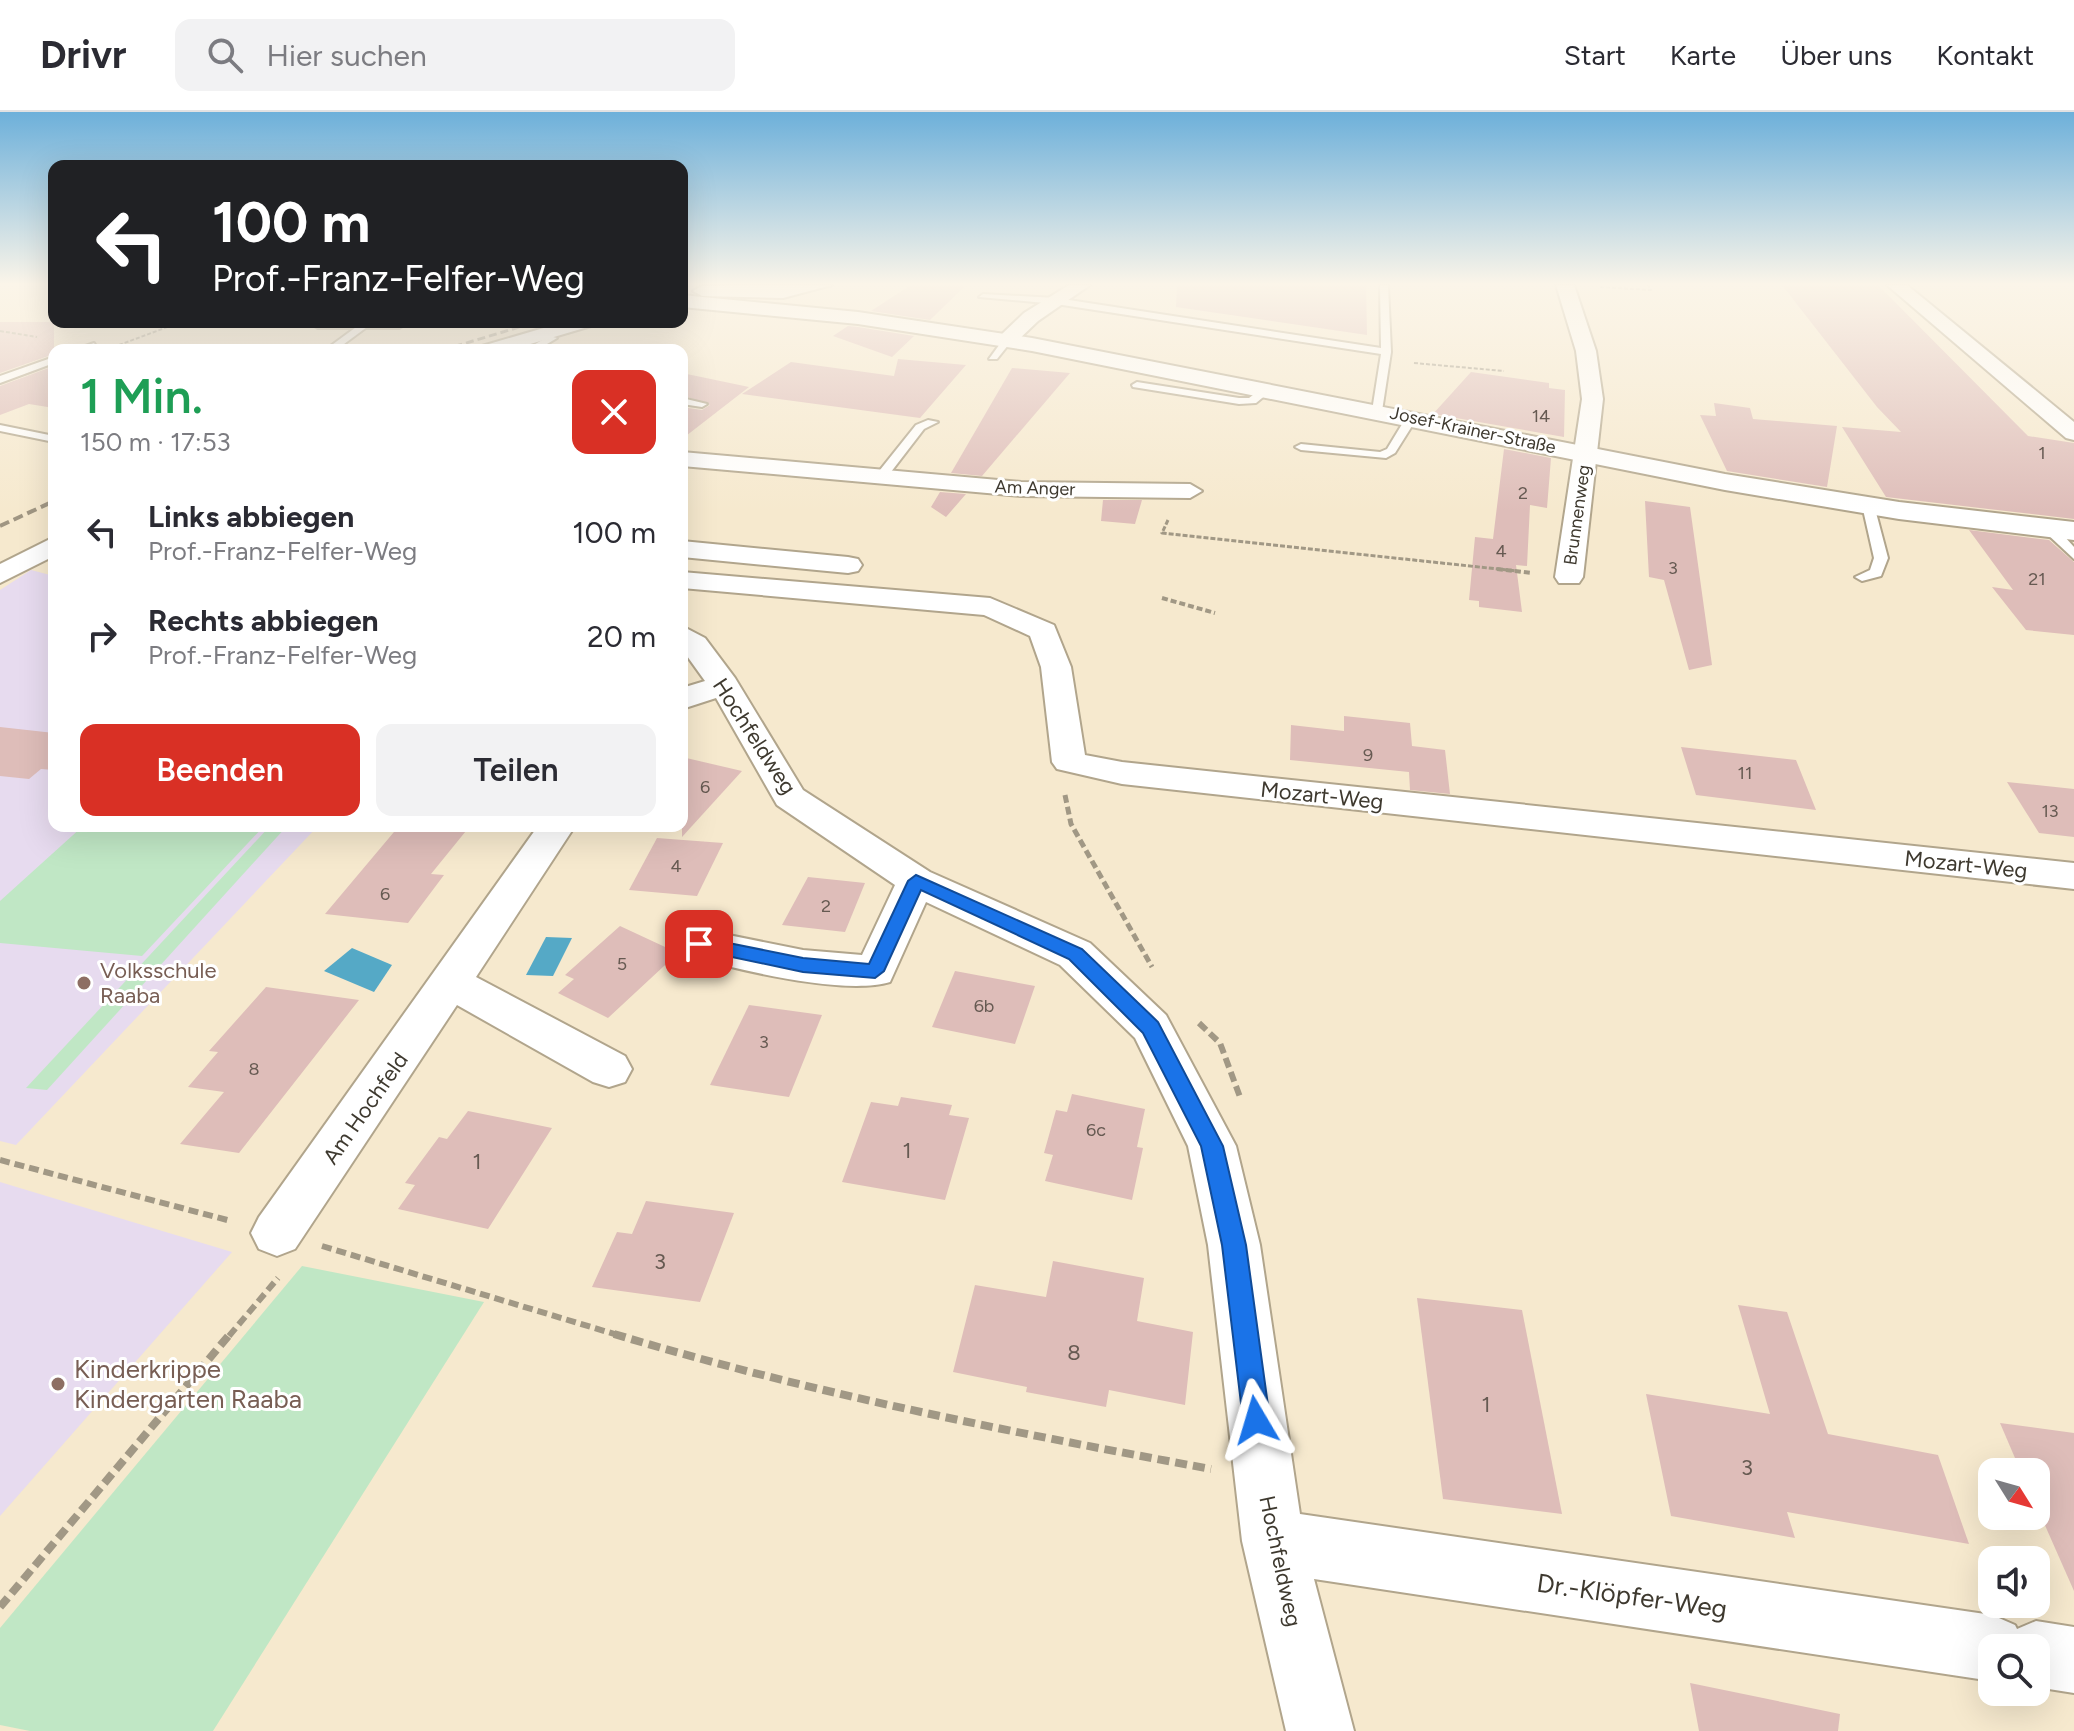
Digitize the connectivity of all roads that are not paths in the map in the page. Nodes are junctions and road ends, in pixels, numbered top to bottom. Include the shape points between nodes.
1 (1084, 361) edge
2 (1385, 361) edge
3 (1585, 361) edge
4 (1987, 361) edge
5 (48, 362) edge
6 (0, 380) edge
7 (1137, 385) dead end
8 (1269, 388) junction
9 (688, 402) edge
10 (702, 404) dead end
11 (1377, 411) junction
12 (1411, 418) junction
13 (932, 422) dead end
14 (0, 428) edge
15 (2074, 433) edge
16 (48, 438) edge
17 (1301, 447) dead end
18 (1587, 454) junction
19 (688, 460) edge
20 (880, 478) junction
21 (1190, 491) dead end
22 (1868, 505) junction
23 (2062, 530) edge
24 (48, 548) edge
25 (688, 550) edge
26 (2074, 555) edge
27 (848, 565) dead end
28 (0, 575) edge
29 (1569, 577) road end
30 (1862, 577) dead end
31 (688, 581) edge
32 (688, 640) edge
33 (703, 692) edge
34 (553, 832) edge
35 (2074, 876) edge
36 (916, 881) junction
37 (699, 944) dead end
38 (452, 983) junction
39 (609, 1069) dead end
40 (293, 1238) road end
41 (1273, 1541) junction
42 (1978, 1646) edge
43 (2050, 1656) edge
44 (2074, 1660) edge
45 (1320, 1731) edge

1 - 8 main road, Josef-Krainer-Straße
2 - 11 lane
3 - 18 street, Brunnenweg via 1594,395
4 - 15 street
5 - 6 lane
7 - 8 lane via 1239,401 1252,401
8 - 11 main road, Josef-Krainer-Straße
9 - 10 lane
11 - 12 main road, Josef-Krainer-Straße
12 - 17 lane via 1391,451 1382,456
12 - 18 main road, Josef-Krainer-Straße
13 - 20 lane via 920,427
14 - 16 lane
18 - 22 main road, Josef-Krainer-Straße
18 - 29 street, Brunnenweg via 1581,466
19 - 20 street, Am Anger
20 - 21 street, Am Anger via 1021,489
22 - 23 main road, Josef-Krainer-Straße
22 - 30 lane via 1881,558 1876,573
23 - 26 lane
24 - 28 street
25 - 27 street
31 - 35 street, Mozart-Weg via 990,607 1043,631 1056,667 1069,762 1154,776
32 - 33 street, Hochfeldweg via 694,644
33 - 36 street, Hochfeldweg via 790,797
34 - 38 street, Am Hochfeld
36 - 37 street via 875,971 803,965
36 - 41 street, Hochfeldweg via 1075,954 1151,1027 1212,1146 1234,1245
38 - 39 street
38 - 40 street, Am Hochfeld
41 - 42 street, Dr.-Klöpfer-Weg
41 - 45 street, Hochfeldweg
43 - 44 street

